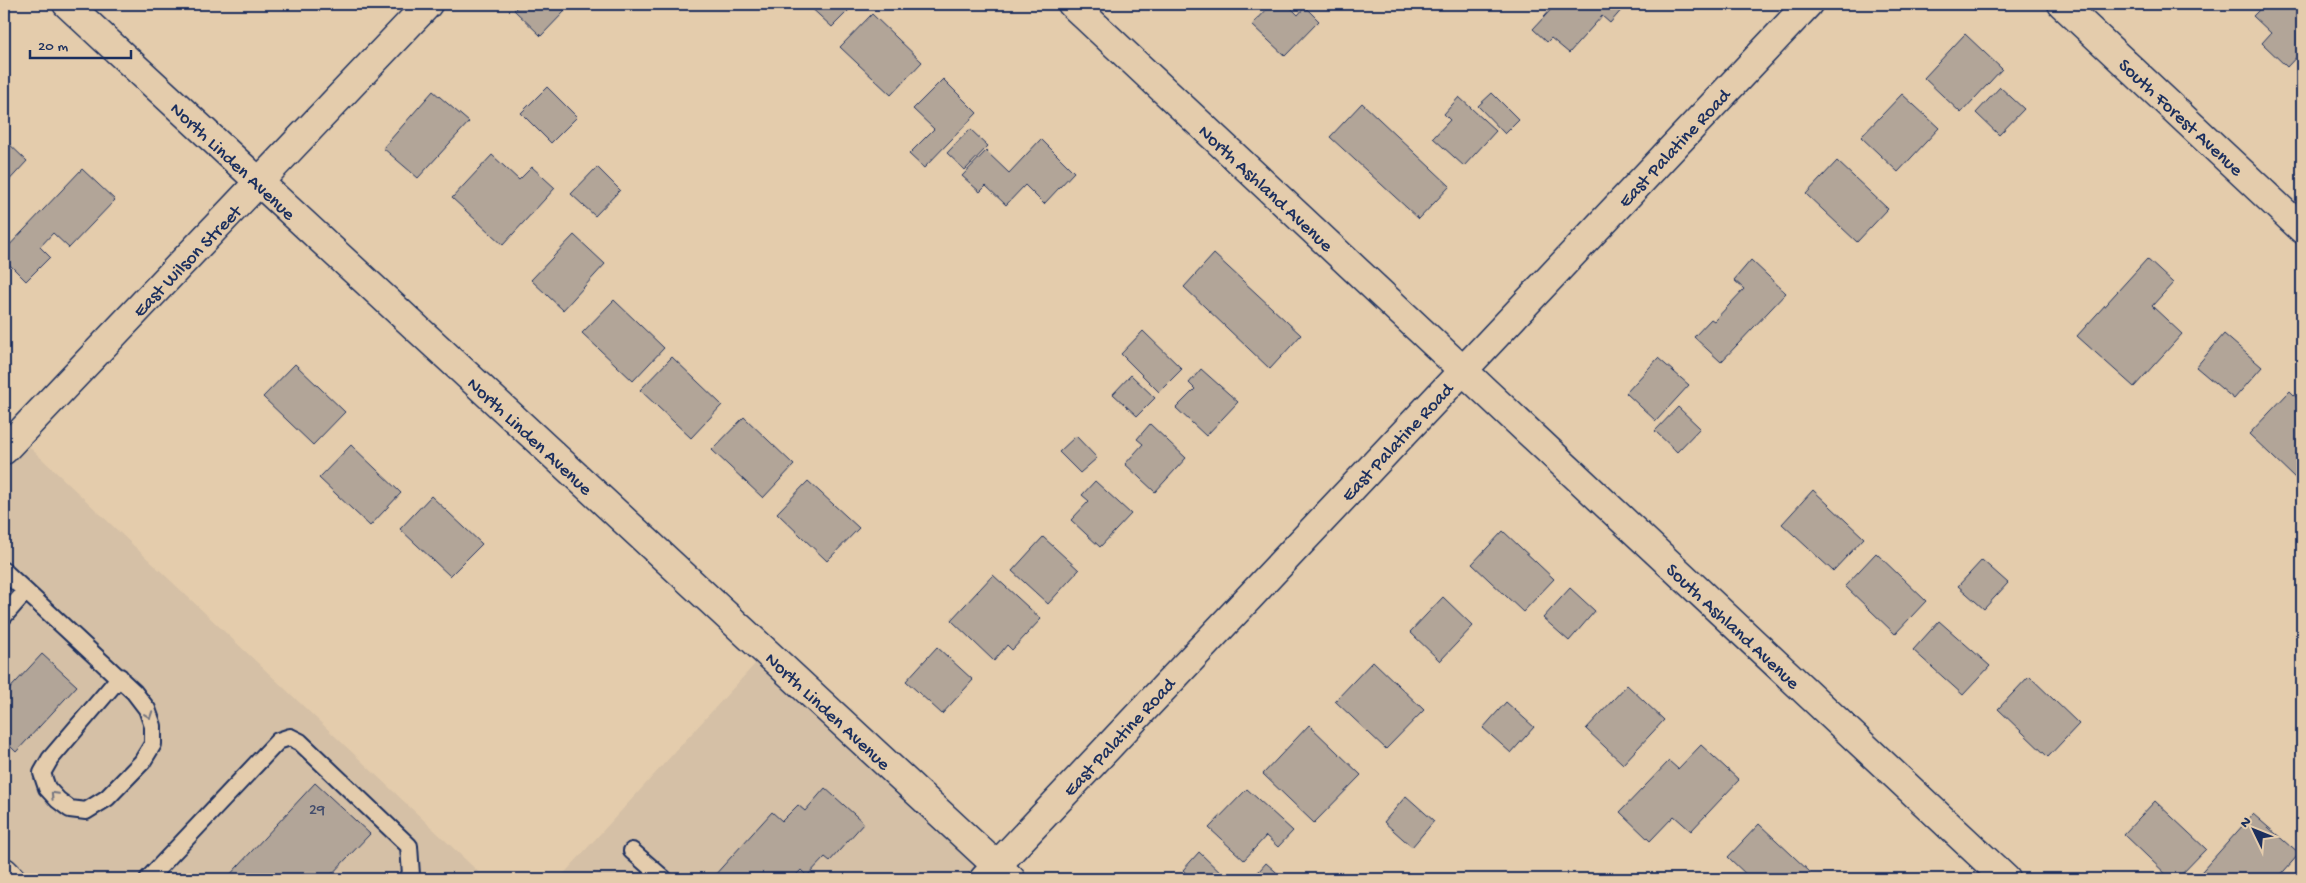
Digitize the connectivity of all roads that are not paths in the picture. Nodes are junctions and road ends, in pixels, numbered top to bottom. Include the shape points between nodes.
1 (68, 4) edge
2 (428, 4) edge
3 (1072, 4) edge
4 (1808, 4) edge
5 (2062, 4) edge
6 (259, 184) junction
7 (2302, 229) edge
8 (1463, 370) junction
9 (4, 450) edge
10 (4, 571) edge
11 (25, 592) junction
12 (4, 616) edge
13 (120, 677) junction
14 (632, 851) dead end
15 (4, 872) edge
16 (997, 875) edge
17 (11, 879) edge
18 (148, 879) edge
19 (407, 879) edge
20 (664, 879) edge
21 (2006, 879) edge

1 - 6 street, North Linden Avenue
2 - 6 street, East Wilson Street
3 - 8 street, North Ashland Avenue
4 - 8 street, East Palatine Road
5 - 7 street, South Forest Avenue
6 - 9 street, East Wilson Street
6 - 16 street, North Linden Avenue
8 - 16 street, East Palatine Road
8 - 21 street, South Ashland Avenue
10 - 11 lane
11 - 12 lane
11 - 13 lane
13 -> 13 lane via 148,709 153,744 136,768 107,798 86,810 70,809 47,788 42,773 50,759
14 - 20 lane
15 - 17 street
18 - 19 lane via 278,741 290,737 300,742 409,846 411,875

